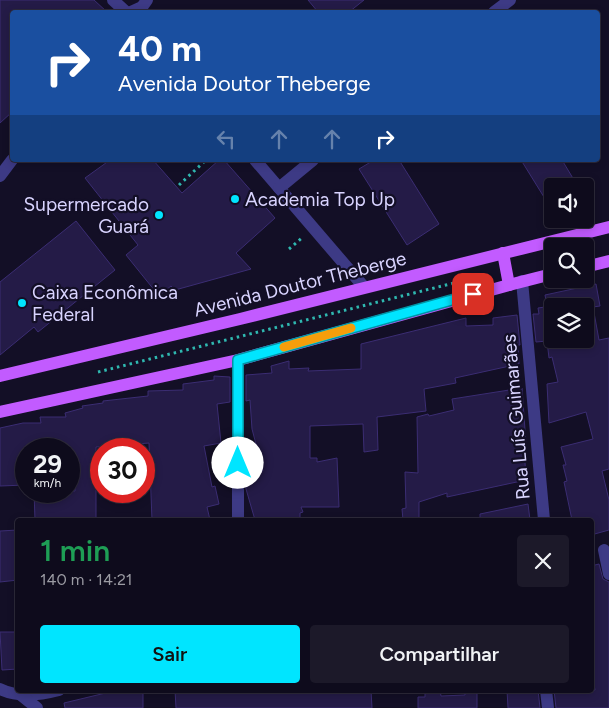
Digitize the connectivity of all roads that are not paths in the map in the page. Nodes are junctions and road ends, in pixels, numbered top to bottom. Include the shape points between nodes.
1 (113, 0) edge
2 (147, 0) edge
3 (510, 0) edge
4 (126, 10) edge
5 (134, 10) edge
6 (497, 10) edge
7 (10, 162) edge
8 (256, 162) edge
9 (312, 162) edge
10 (0, 176) edge
11 (279, 188) junction
12 (609, 227) edge
13 (503, 253) junction
14 (609, 261) edge
15 (594, 265) edge
16 (544, 276) edge
17 (516, 283) junction
18 (364, 287) junction
19 (238, 360) junction
20 (0, 376) edge
21 (0, 412) edge
22 (238, 518) edge
23 (544, 518) edge
24 (601, 551) edge
25 (609, 574) edge
26 (0, 689) edge
27 (47, 693) edge
28 (546, 693) edge
29 (21, 695) junction
30 (37, 708) edge
31 (548, 708) edge

1 - 4 street
2 - 5 street via 142,7
3 - 6 street
7 - 10 street
8 - 11 street
9 - 11 street
11 - 18 street
12 - 13 main road, Avenida Doutor Theberge
13 - 17 main road
13 - 18 main road, Avenida Doutor Theberge
14 - 15 main road
16 - 17 main road
17 - 19 main road
17 - 23 street, Rua Luís Guimarães
18 - 20 main road, Avenida Doutor Theberge
19 - 21 main road
19 - 22 street
24 - 25 street
26 - 29 street
27 - 29 street
28 - 31 street
29 - 30 street

